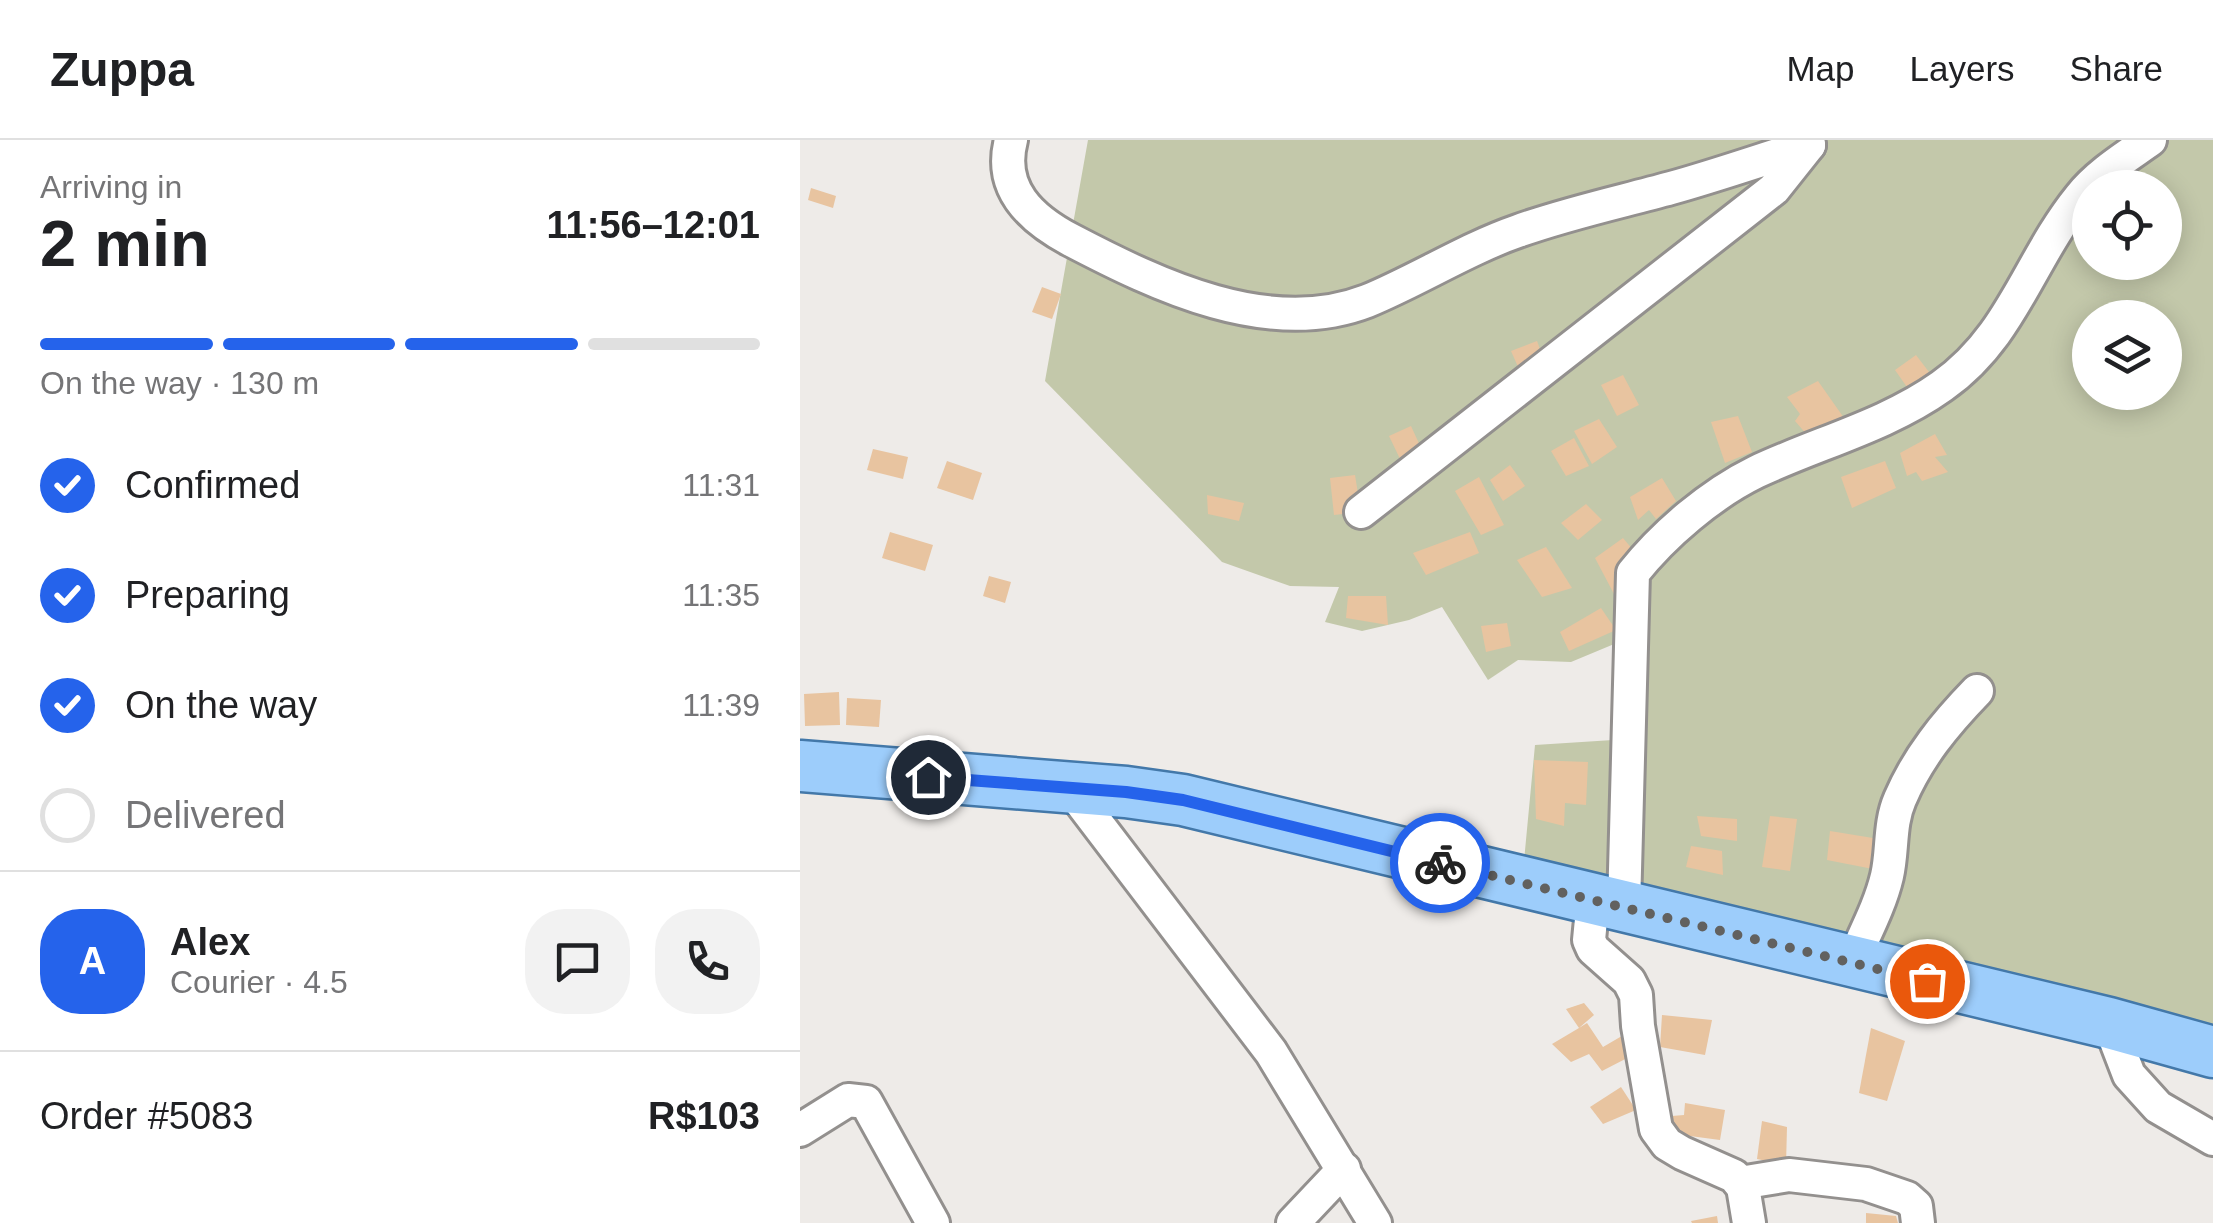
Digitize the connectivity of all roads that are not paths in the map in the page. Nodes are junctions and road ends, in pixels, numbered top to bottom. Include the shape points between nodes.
1 (1011, 140) edge
2 (2150, 140) edge
3 (1811, 142) edge
4 (1361, 512) dead end
5 (1977, 691) dead end
6 (800, 766) edge
7 (1070, 788) junction
8 (1608, 903) junction
9 (1852, 963) junction
10 (2109, 1023) junction
11 (2213, 1052) edge
12 (800, 1130) edge
13 (2213, 1139) edge
14 (1344, 1169) junction
15 (1740, 1183) junction
16 (933, 1223) edge
17 (1293, 1223) edge
18 (1376, 1223) edge
19 (1749, 1223) edge
20 (1918, 1223) edge

1 - 3 street via 1008,178 1046,226 1189,292 1268,313 1312,314 1364,302 1516,232
2 - 8 street via 2083,193 1986,348 1944,385 1753,474 1676,527 1634,573
3 - 4 street via 1774,189
5 - 9 street via 1928,745 1900,798 1882,894
6 - 7 main road
7 - 8 main road via 1183,800
7 - 14 street via 1272,1052
8 - 9 main road
8 - 15 street via 1589,940 1630,980 1636,995 1656,1129 1667,1144
9 - 10 main road
10 - 11 main road
10 - 13 street via 2129,1075 2158,1107
12 - 16 street via 848,1100 866,1102
14 - 17 street
14 - 18 street
15 - 19 street
15 - 20 street via 1789,1175 1866,1184 1908,1198

